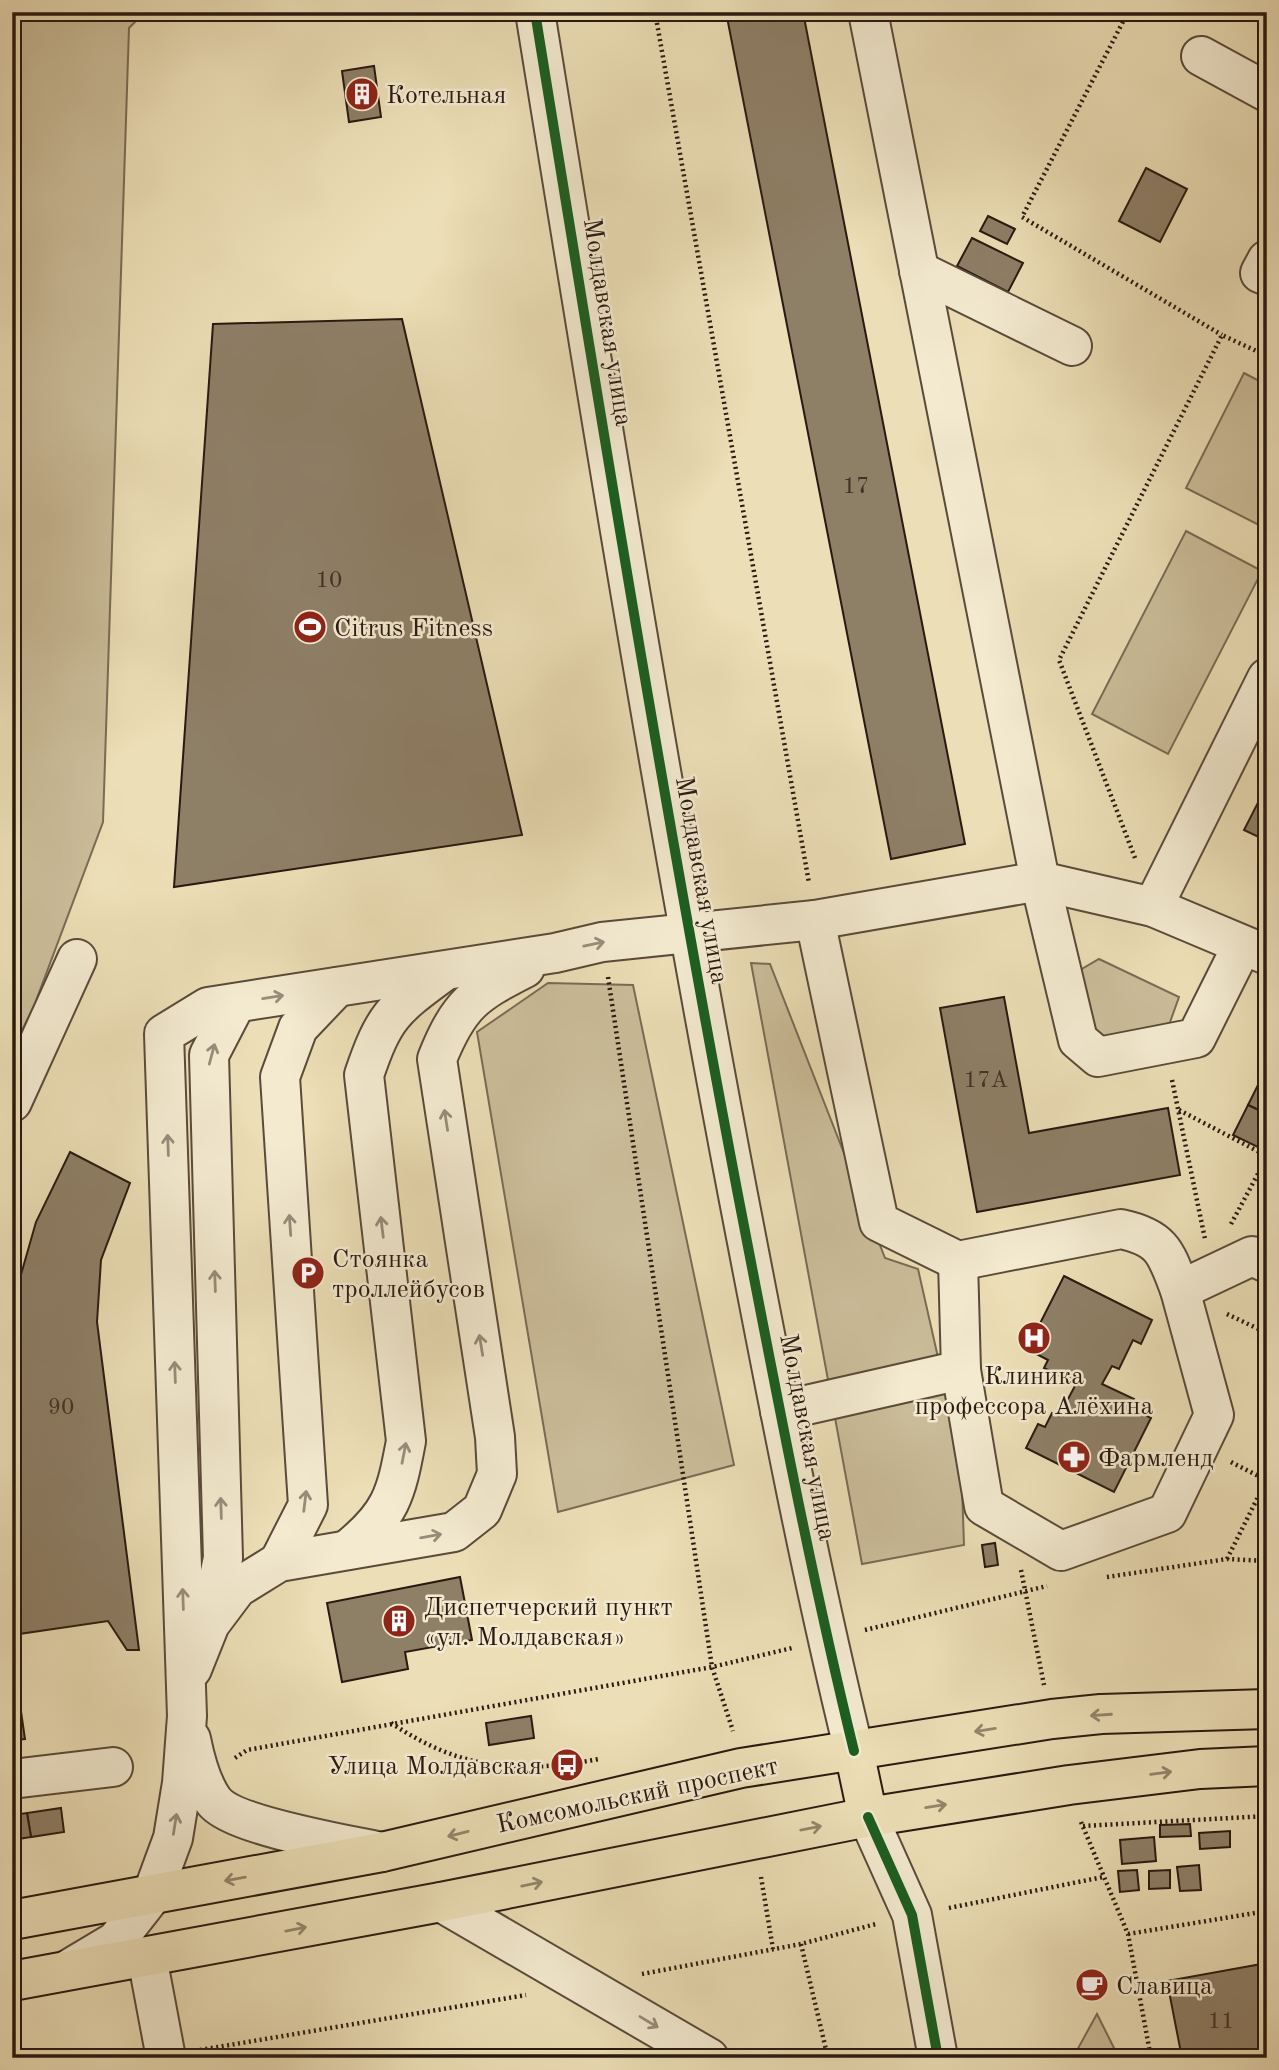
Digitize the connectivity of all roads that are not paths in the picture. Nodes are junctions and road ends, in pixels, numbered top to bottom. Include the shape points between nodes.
1 (535, 12) edge
2 (868, 12) edge
3 (1201, 56) dead end
4 (1267, 92) edge
5 (1267, 260) edge
6 (919, 271) junction
7 (1267, 276) edge
8 (1072, 346) dead end
9 (1267, 678) edge
10 (1041, 881) junction
11 (1153, 907) junction
12 (815, 920) junction
13 (688, 933) junction
14 (1255, 951) edge
15 (555, 953) junction
16 (78, 959) dead end
17 (447, 970) junction
18 (337, 987) junction
19 (236, 1003) junction
20 (12, 1102) edge
21 (957, 1261) junction
22 (1267, 1264) edge
23 (1191, 1284) junction
24 (961, 1370) junction
25 (780, 1411) junction
26 (347, 1550) junction
27 (279, 1562) junction
28 (209, 1624) junction
29 (1267, 1709) edge
30 (187, 1716) junction
31 (854, 1751) junction
32 (1267, 1766) edge
33 (113, 1767) dead end
34 (12, 1779) edge
35 (868, 1817) junction
36 (382, 1852) junction
37 (152, 1895) junction
38 (441, 1902) junction
39 (12, 1920) edge
40 (147, 1957) junction
41 (67, 1970) junction
42 (12, 1981) edge
43 (586, 1985) junction
44 (166, 2058) edge
45 (658, 2058) edge
46 (709, 2058) edge
47 (938, 2058) edge

1 - 13 street, Молдавская улица
2 - 6 street
3 - 4 street
5 - 7 street via 1261,273
6 - 8 street
6 - 10 street
9 - 11 street
10 - 11 street
10 - 12 street
10 - 14 street via 1078,1040 1098,1057 1196,1038
11 - 14 street
12 - 13 street
12 - 21 street via 878,1222
15 -> 13 street via 602,942
13 - 25 street, Молдавская улица
15 - 17 street
26 -> 15 street via 454,1532 482,1510 497,1474 437,1059 452,1021 482,990
16 - 20 street
17 - 18 street
26 -> 17 street via 376,1528 397,1487 406,1441 364,1075 379,1031 401,1003
19 -> 18 street
27 -> 18 street via 308,1505 280,1077 298,1028
28 -> 19 street via 223,1558 209,1055
30 -> 19 street via 164,1034 208,1007
21 - 23 street via 1122,1229 1147,1235
21 - 24 street
22 - 23 street via 1252,1256
23 - 24 street via 1214,1415 1167,1513 1061,1550 984,1506
24 - 25 street
25 - 31 street, Молдавская улица
26 - 27 street
27 - 28 street via 237,1587
28 - 30 street via 190,1673
29 -> 31 main road, Комсомольский проспект via 1101,1714
30 - 36 street via 194,1758 214,1802 256,1823
37 -> 30 street via 173,1838
31 - 35 main road, Молдавская улица
31 -> 36 main road, Комсомольский проспект via 741,1768
35 -> 32 main road via 1069,1785
33 - 34 street
38 -> 35 main road
35 - 47 street, Молдавская улица via 912,1915
36 -> 37 main road, Комсомольский проспект
37 - 39 main road, Комсомольский проспект
37 - 41 street via 116,1941
40 -> 38 main road
38 - 43 street
40 - 41 main road
40 - 44 street
41 - 42 main road
43 - 45 street via 617,2035
43 -> 46 street

